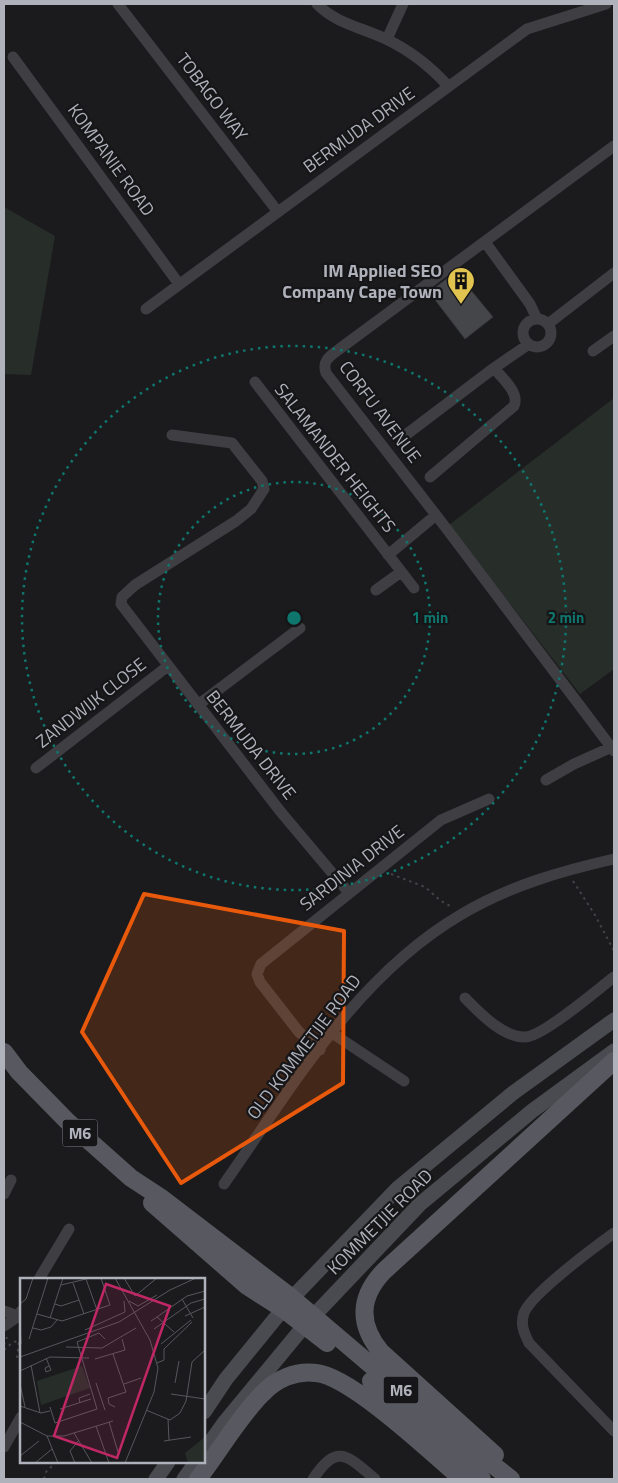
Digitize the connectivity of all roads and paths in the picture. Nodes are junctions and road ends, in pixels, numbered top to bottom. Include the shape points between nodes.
1 (118, 4) edge
2 (317, 4) edge
3 (403, 4) edge
4 (606, 4) edge
5 (387, 39) junction
6 (13, 57) dead end
7 (448, 86) junction
8 (614, 146) edge
9 (278, 212) junction
10 (485, 242) junction
11 (614, 273) edge
12 (179, 284) junction
13 (146, 309) dead end
14 (542, 322) junction
15 (614, 336) edge
16 (529, 344) junction
17 (593, 351) dead end
18 (494, 368) junction
19 (255, 382) dead end
20 (172, 435) dead end
21 (403, 437) dead end
22 (430, 477) dead end
23 (436, 515) junction
24 (388, 555) junction
25 (401, 572) junction
26 (414, 588) dead end
27 (376, 590) dead end
28 (300, 628) dead end
29 (168, 666) junction
30 (198, 705) junction
31 (613, 748) edge
32 (36, 768) dead end
33 (546, 780) dead end
34 (489, 799) dead end
35 (614, 859) edge
36 (378, 870) junction
37 (566, 871) junction
38 (349, 893) junction
39 (466, 911) junction
40 (614, 952) edge
41 (614, 977) edge
42 (465, 998) dead end
43 (614, 1020) edge
44 (332, 1034) junction
45 (4, 1040) edge
46 (320, 1050) junction
47 (614, 1051) edge
48 (4, 1052) edge
49 (614, 1061) edge
50 (404, 1081) dead end
51 (34, 1085) junction
52 (12, 1180) dead end
53 (224, 1184) dead end
54 (4, 1194) edge
55 (69, 1229) dead end
56 (614, 1233) edge
57 (40, 1278) edge
58 (288, 1304) junction
59 (4, 1311) edge
60 (20, 1315) edge
61 (20, 1316) edge
62 (309, 1321) junction
63 (4, 1326) edge
64 (4, 1350) edge
65 (20, 1361) edge
66 (205, 1410) edge
67 (20, 1419) edge
68 (614, 1431) edge
69 (4, 1447) edge
70 (205, 1450) edge
71 (55, 1463) edge
72 (167, 1463) edge
73 (195, 1463) edge
74 (44, 1479) edge
75 (156, 1479) edge
76 (184, 1479) edge
77 (198, 1479) edge
78 (314, 1479) edge
79 (375, 1479) edge
80 (462, 1479) edge
81 (482, 1479) edge
82 (510, 1479) edge
83 (520, 1479) edge

1 - 9 street, TOBAGO WAY
2 - 5 street via 332,16
3 - 5 street
4 - 7 street, BERMUDA DRIVE via 532,26
5 - 7 street via 431,67
6 - 12 street, KOMPANIE ROAD
7 - 9 street, BERMUDA DRIVE
8 - 10 street, CORFU AVENUE
9 - 12 street, BERMUDA DRIVE
10 - 14 street
10 - 23 street, CORFU AVENUE via 338,350 324,364 326,373
11 - 14 street
12 - 13 street, BERMUDA DRIVE
14 - 16 street via 532,320 524,329 525,340
14 - 16 street via 551,334 546,344 536,347
15 - 17 street
16 - 18 street
18 - 21 street
18 - 22 street via 514,394 514,406
19 - 24 street, SALAMANDER HEIGHTS
20 - 29 street, BERMUDA DRIVE via 232,443 262,481 264,489 251,509 236,521 162,567 122,597 121,604
23 - 24 street, SALAMANDER HEIGHTS
23 - 31 street, CORFU AVENUE
24 - 25 street, SALAMANDER HEIGHTS
25 - 26 street, SALAMANDER HEIGHTS
25 - 27 street
28 - 30 street
29 - 30 street, BERMUDA DRIVE
29 - 32 street, ZANDWIJK CLOSE
30 - 38 street, BERMUDA DRIVE
31 - 33 street
34 - 36 street, SARDINIA DRIVE via 441,820
35 - 37 street, OLD KOMMETJIE ROAD
36 - 38 street, SARDINIA DRIVE
36 - 39 path via 420,884 448,905
37 - 39 street, OLD KOMMETJIE ROAD via 514,889
37 - 40 path via 596,915
38 - 46 street, SARDINIA DRIVE via 264,959 257,974 299,1032
39 - 44 street, OLD KOMMETJIE ROAD via 399,959 353,1005
41 - 42 street via 543,1031 527,1038 504,1030
43 - 58 main road, KOMMETJIE ROAD via 513,1093 398,1188
44 - 46 street, OLD KOMMETJIE ROAD
44 - 50 street
45 - 51 main road, M6
46 - 53 street, OLD KOMMETJIE ROAD
47 - 62 main road, KOMMETJIE ROAD via 532,1111 420,1204
48 - 51 main road, M6
49 - 83 main road via 384,1270 369,1289 366,1300 364,1312 369,1333 381,1352
51 - 58 main road, M6 via 68,1122 131,1178 154,1206 248,1286
52 - 54 street
55 - 57 street
56 - 68 street via 573,1264 526,1308 522,1324 529,1342
58 - 62 main road, M6
58 - 66 main road, KOMMETJIE ROAD via 226,1378
59 - 60 street
61 - 63 street
62 - 70 main road, KOMMETJIE ROAD
62 - 81 main road, M6
62 - 82 main road, M6
64 - 65 path via 19,1341 17,1358
67 - 69 street
71 - 74 path
72 - 75 main road
73 - 76 main road
77 - 80 main road via 261,1395 287,1376 317,1372 345,1384 412,1435
78 - 79 street via 327,1461 342,1456

